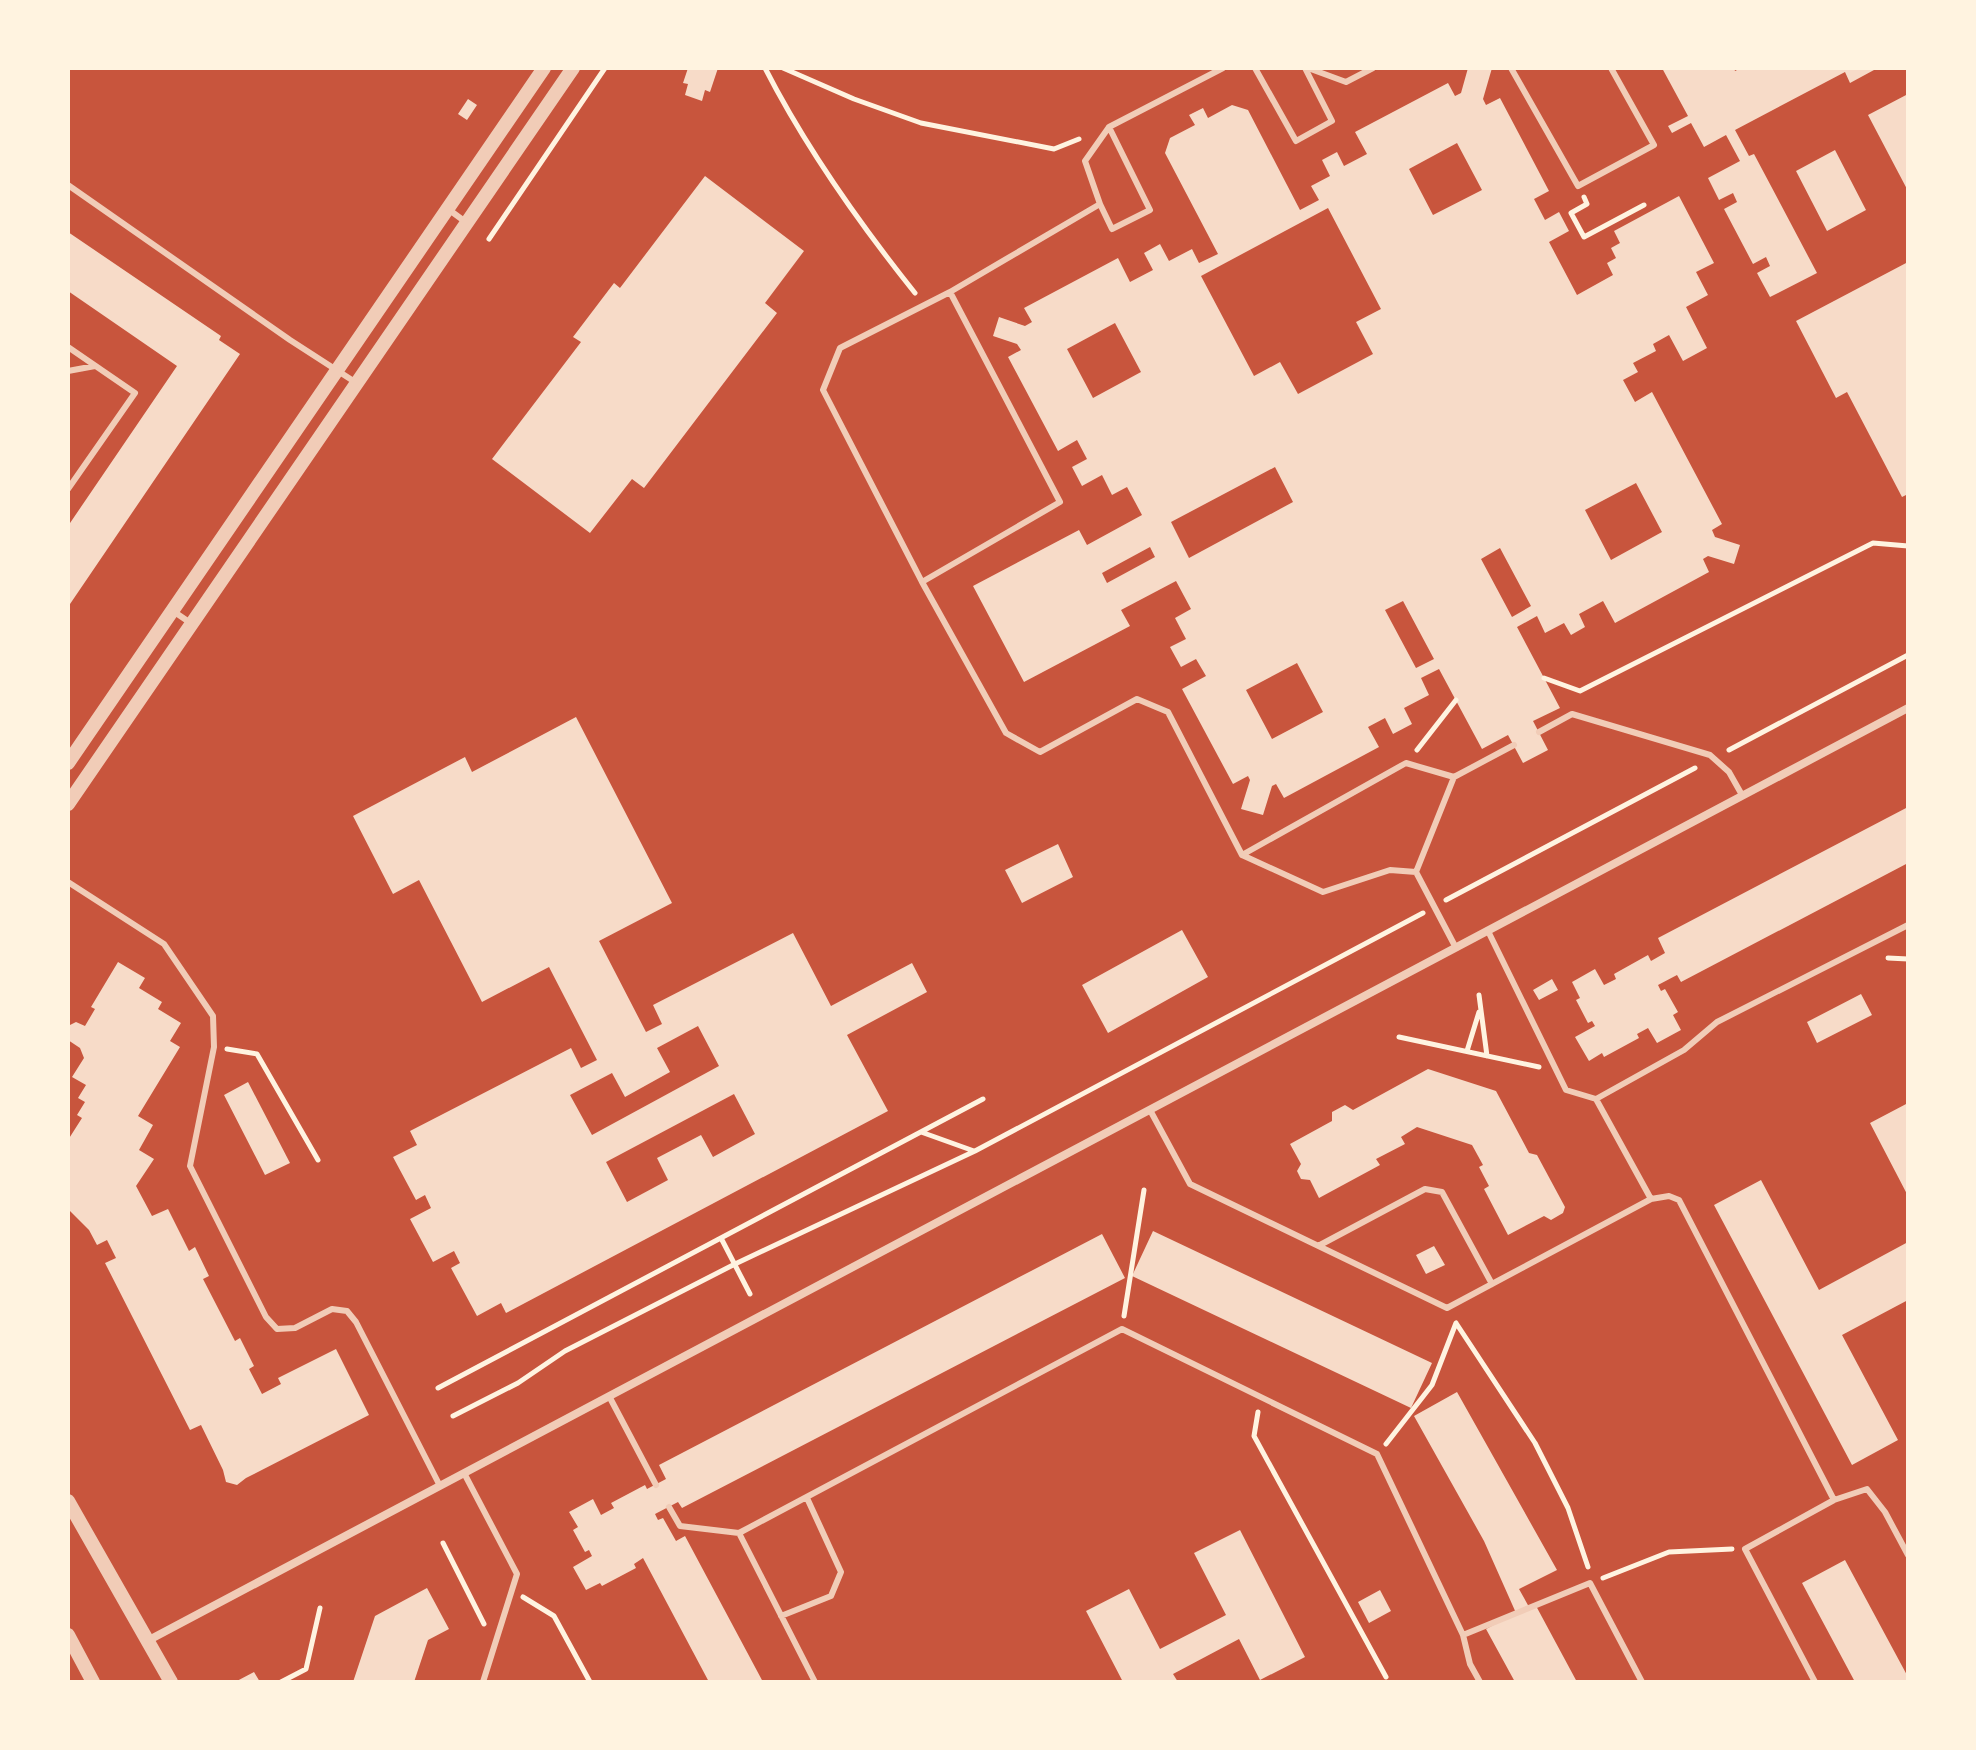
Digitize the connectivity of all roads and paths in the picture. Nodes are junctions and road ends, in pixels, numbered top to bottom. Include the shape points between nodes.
1 (544, 68) edge
2 (573, 68) edge
3 (605, 68) edge
4 (765, 68) edge
5 (783, 68) edge
6 (1223, 68) edge
7 (1255, 68) edge
8 (1307, 68) edge
9 (1373, 68) edge
10 (1511, 68) edge
11 (1611, 68) edge
12 (1109, 127) junction
13 (68, 185) edge
14 (1100, 204) junction
15 (1587, 204) dead end
16 (1644, 205) dead end
17 (448, 209) junction
18 (467, 223) junction
19 (489, 239) dead end
20 (950, 292) junction
21 (925, 305) junction
22 (68, 347) edge
23 (95, 366) junction
24 (337, 370) junction
25 (68, 371) edge
26 (357, 383) junction
27 (68, 489) edge
28 (1908, 546) edge
29 (922, 582) junction
30 (173, 611) junction
31 (192, 624) junction
32 (1908, 655) edge
33 (1544, 678) dead end
34 (1456, 700) dead end
35 (1908, 708) edge
36 (1539, 732) dead end
37 (1514, 745) dead end
38 (1715, 758) junction
39 (68, 763) edge
40 (1406, 763) junction
41 (1454, 777) junction
42 (1742, 795) junction
43 (68, 804) edge
44 (1242, 855) junction
45 (1416, 872) junction
46 (68, 882) edge
47 (1434, 907) junction
48 (1908, 925) edge
49 (1488, 931) junction
50 (1456, 948) junction
51 (1888, 958) dead end
52 (1908, 959) edge
53 (1479, 995) dead end
54 (1481, 1007) junction
55 (1399, 1037) dead end
56 (214, 1047) junction
57 (1467, 1051) junction
58 (1487, 1056) junction
59 (1557, 1071) junction
60 (983, 1099) dead end
61 (1596, 1099) junction
62 (1150, 1110) junction
63 (921, 1132) junction
64 (975, 1151) junction
65 (318, 1160) dead end
66 (1144, 1190) dead end
67 (1651, 1199) junction
68 (721, 1238) junction
69 (1320, 1245) junction
70 (735, 1264) junction
71 (1492, 1284) junction
72 (750, 1294) dead end
73 (1447, 1308) junction
74 (1456, 1323) junction
75 (1122, 1329) junction
76 (438, 1388) dead end
77 (609, 1396) junction
78 (1261, 1397) junction
79 (453, 1416) dead end
80 (1377, 1454) junction
81 (464, 1473) junction
82 (656, 1485) dead end
83 (440, 1486) junction
84 (807, 1498) junction
85 (1834, 1500) junction
86 (68, 1501) edge
87 (669, 1507) dead end
88 (739, 1533) junction
89 (443, 1543) dead end
90 (1745, 1549) junction
91 (1908, 1555) edge
92 (1590, 1583) junction
93 (512, 1590) junction
94 (320, 1608) dead end
95 (781, 1616) junction
96 (68, 1635) edge
97 (1463, 1635) junction
98 (149, 1640) junction
99 (495, 1646) junction
100 (1386, 1677) dead end
101 (93, 1682) edge
102 (171, 1682) edge
103 (281, 1682) edge
104 (483, 1682) edge
105 (590, 1682) edge
106 (815, 1682) edge
107 (1480, 1682) edge
108 (1642, 1682) edge
109 (1815, 1682) edge

1 - 17 street
2 - 18 street
3 - 19 path
4 - 21 path via 794,123
5 - 12 path via 921,123 1054,149
6 - 12 lane
7 - 8 lane via 1296,141 1332,121
8 - 9 lane via 1346,82
10 - 11 lane via 1578,186 1654,145
12 - 14 lane via 1085,161
12 - 14 lane via 1150,210 1112,229
13 - 24 lane
14 - 20 lane
15 - 16 path via 1571,213 1584,237
17 - 18 lane
17 - 24 street
18 - 26 street
20 - 21 lane
20 - 29 lane via 1060,502
21 - 29 lane via 840,348 823,390
22 - 23 lane
23 - 25 lane
23 - 27 lane via 135,393
24 - 26 lane
24 - 30 street
26 - 31 street
28 - 33 path via 1873,543 1580,691
29 - 44 lane via 1006,733 1040,752 1137,699 1168,712
30 - 31 lane
30 - 39 street
31 - 43 street
32 - 38 path
34 - 40 path
35 - 42 street
36 - 38 lane via 1572,714
37 - 41 lane
38 - 42 lane
38 - 47 path
40 - 41 lane
40 - 44 lane
41 - 45 lane
42 - 49 street
44 - 45 lane via 1323,892 1390,870
45 - 47 lane
46 - 56 lane via 164,944 213,1016
47 - 50 lane
47 - 64 path
48 - 61 lane via 1717,1022 1684,1050
49 - 50 street
49 - 59 lane
50 - 62 street
51 - 52 path
53 - 54 path
54 - 57 path
54 - 58 path
55 - 57 path
56 - 65 path via 257,1054
56 - 83 lane via 190,1166 266,1317 277,1329 295,1328 332,1309 347,1311
57 - 58 path
58 - 59 path
59 - 61 lane via 1566,1090
60 - 63 path
61 - 67 lane
62 - 69 lane via 1190,1184
62 - 77 street
63 - 64 path
63 - 68 path
64 - 70 path
66 - 75 path
67 - 71 lane
67 - 85 lane via 1679,1200
68 - 70 path
68 - 76 path
69 - 71 lane via 1425,1189 1442,1192
69 - 73 lane
70 - 72 path
70 - 79 path via 565,1351 518,1383
71 - 73 lane
73 - 74 path
74 - 80 path via 1432,1385
74 - 92 path via 1535,1443 1562,1495
75 - 78 lane
75 - 84 lane
77 - 81 street
77 - 82 lane
78 - 80 lane
78 - 100 path via 1254,1436
80 - 97 lane
81 - 83 street
81 - 93 lane via 517,1574
83 - 98 street
84 - 88 lane
84 - 95 lane via 841,1572 831,1596
85 - 90 lane
85 - 91 lane via 1867,1489
86 - 98 street
87 - 88 lane via 680,1526
88 - 95 lane
89 - 99 path
90 - 92 path via 1669,1552
90 - 109 lane
92 - 97 lane
92 - 108 lane
93 - 99 lane
93 - 105 path via 554,1616
94 - 103 path via 306,1669
95 - 106 lane
96 - 101 street
97 - 107 lane
98 - 102 street
99 - 104 lane

